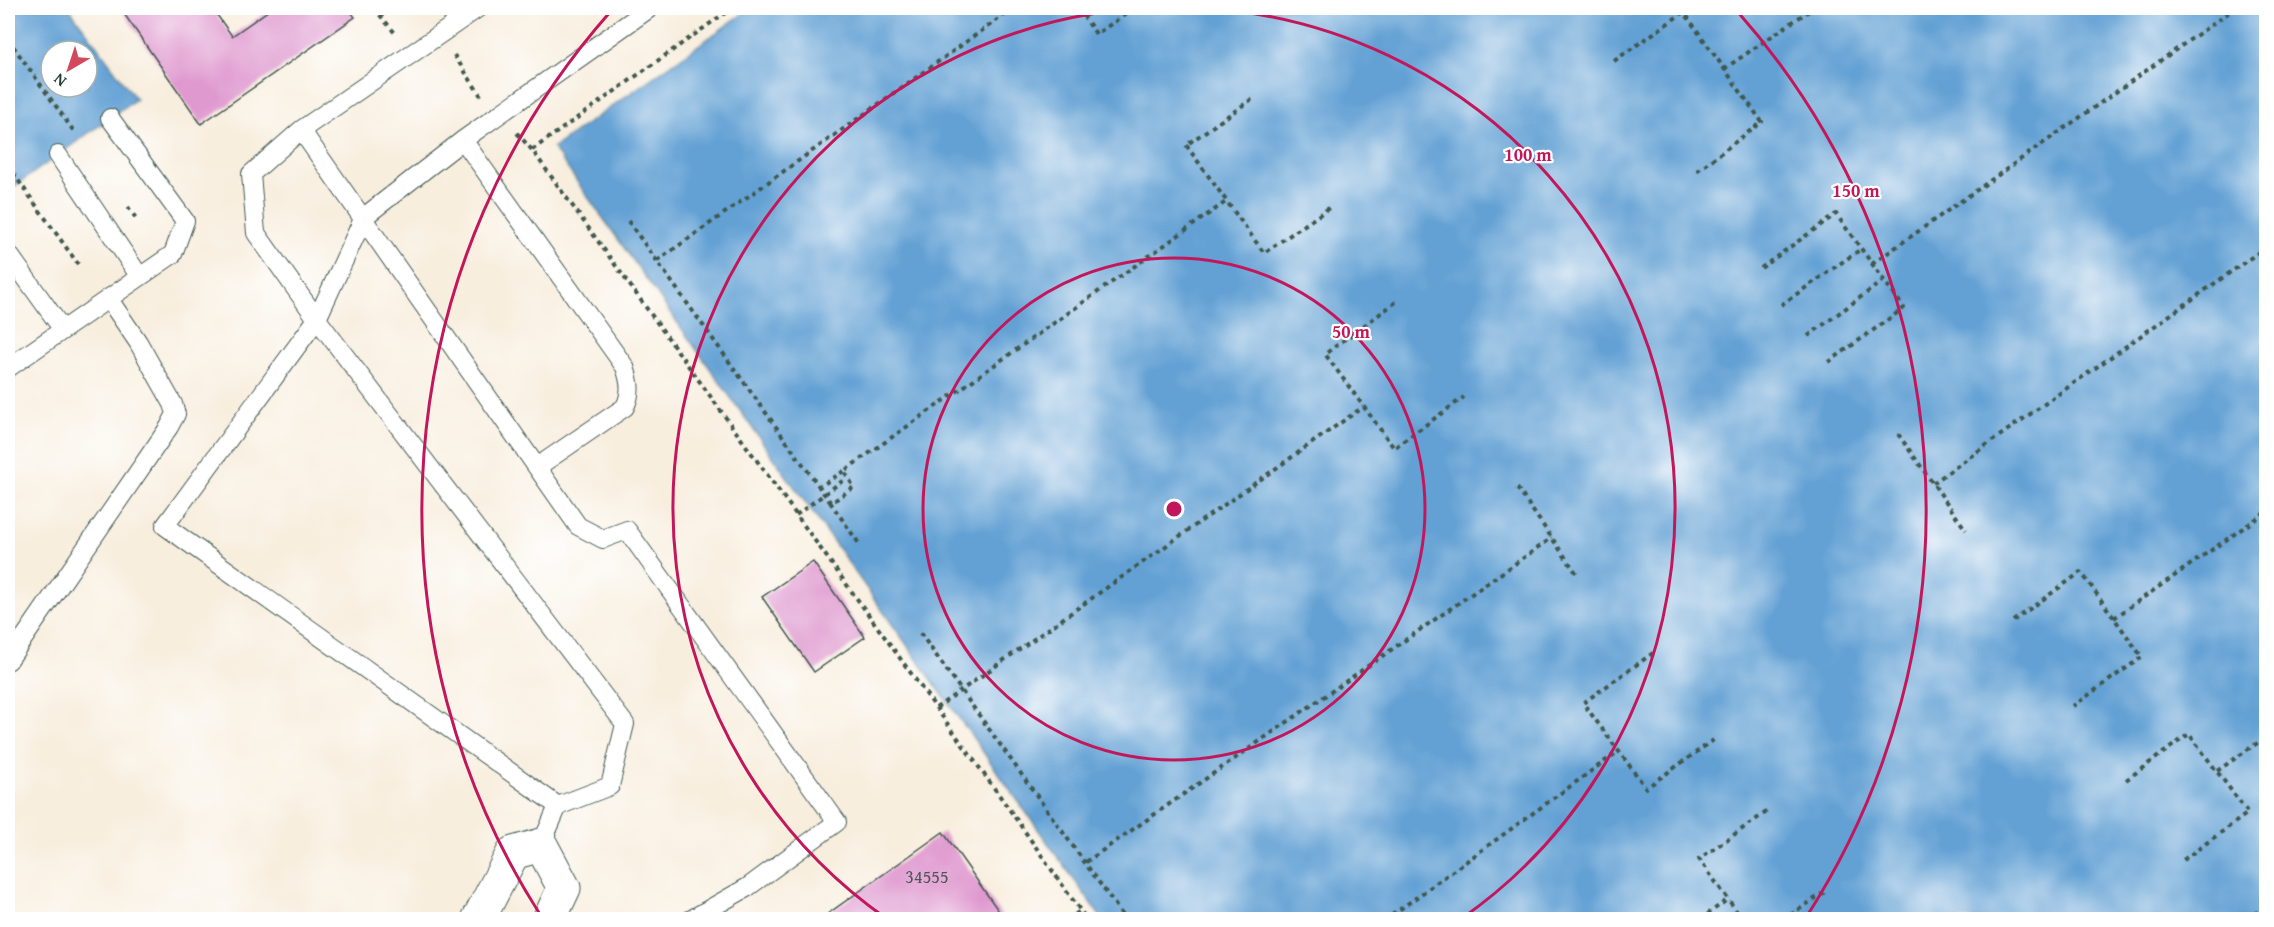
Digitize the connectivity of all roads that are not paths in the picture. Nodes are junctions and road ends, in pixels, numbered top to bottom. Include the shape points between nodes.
1 (478, 8) edge
2 (650, 8) edge
3 (110, 118) dead end
4 (301, 130) junction
5 (463, 140) junction
6 (58, 155) dead end
7 (364, 218) junction
8 (8, 253) edge
9 (140, 277) junction
10 (108, 298) junction
11 (316, 320) junction
12 (63, 330) junction
13 (8, 368) edge
14 (537, 467) junction
15 (8, 661) edge
16 (558, 807) junction
17 (541, 845) junction
18 (478, 920) edge
19 (549, 920) edge
20 (690, 920) edge

1 - 4 lane
2 - 5 lane
3 - 9 lane via 185,221 173,254
4 - 7 lane
4 - 11 lane via 251,174 256,233
5 - 7 lane
5 - 14 lane via 625,367 630,383 625,407
6 - 9 lane
7 - 11 lane
7 - 14 lane
8 - 12 lane
9 - 10 lane
10 - 12 lane
10 - 15 lane via 138,342 176,414
11 - 16 lane via 625,724 610,786
11 - 16 lane via 165,526
12 - 13 lane
14 - 20 lane via 578,526 603,539 627,530 837,822 748,887
16 - 17 lane
17 - 18 street via 513,853
17 - 19 street via 564,888

